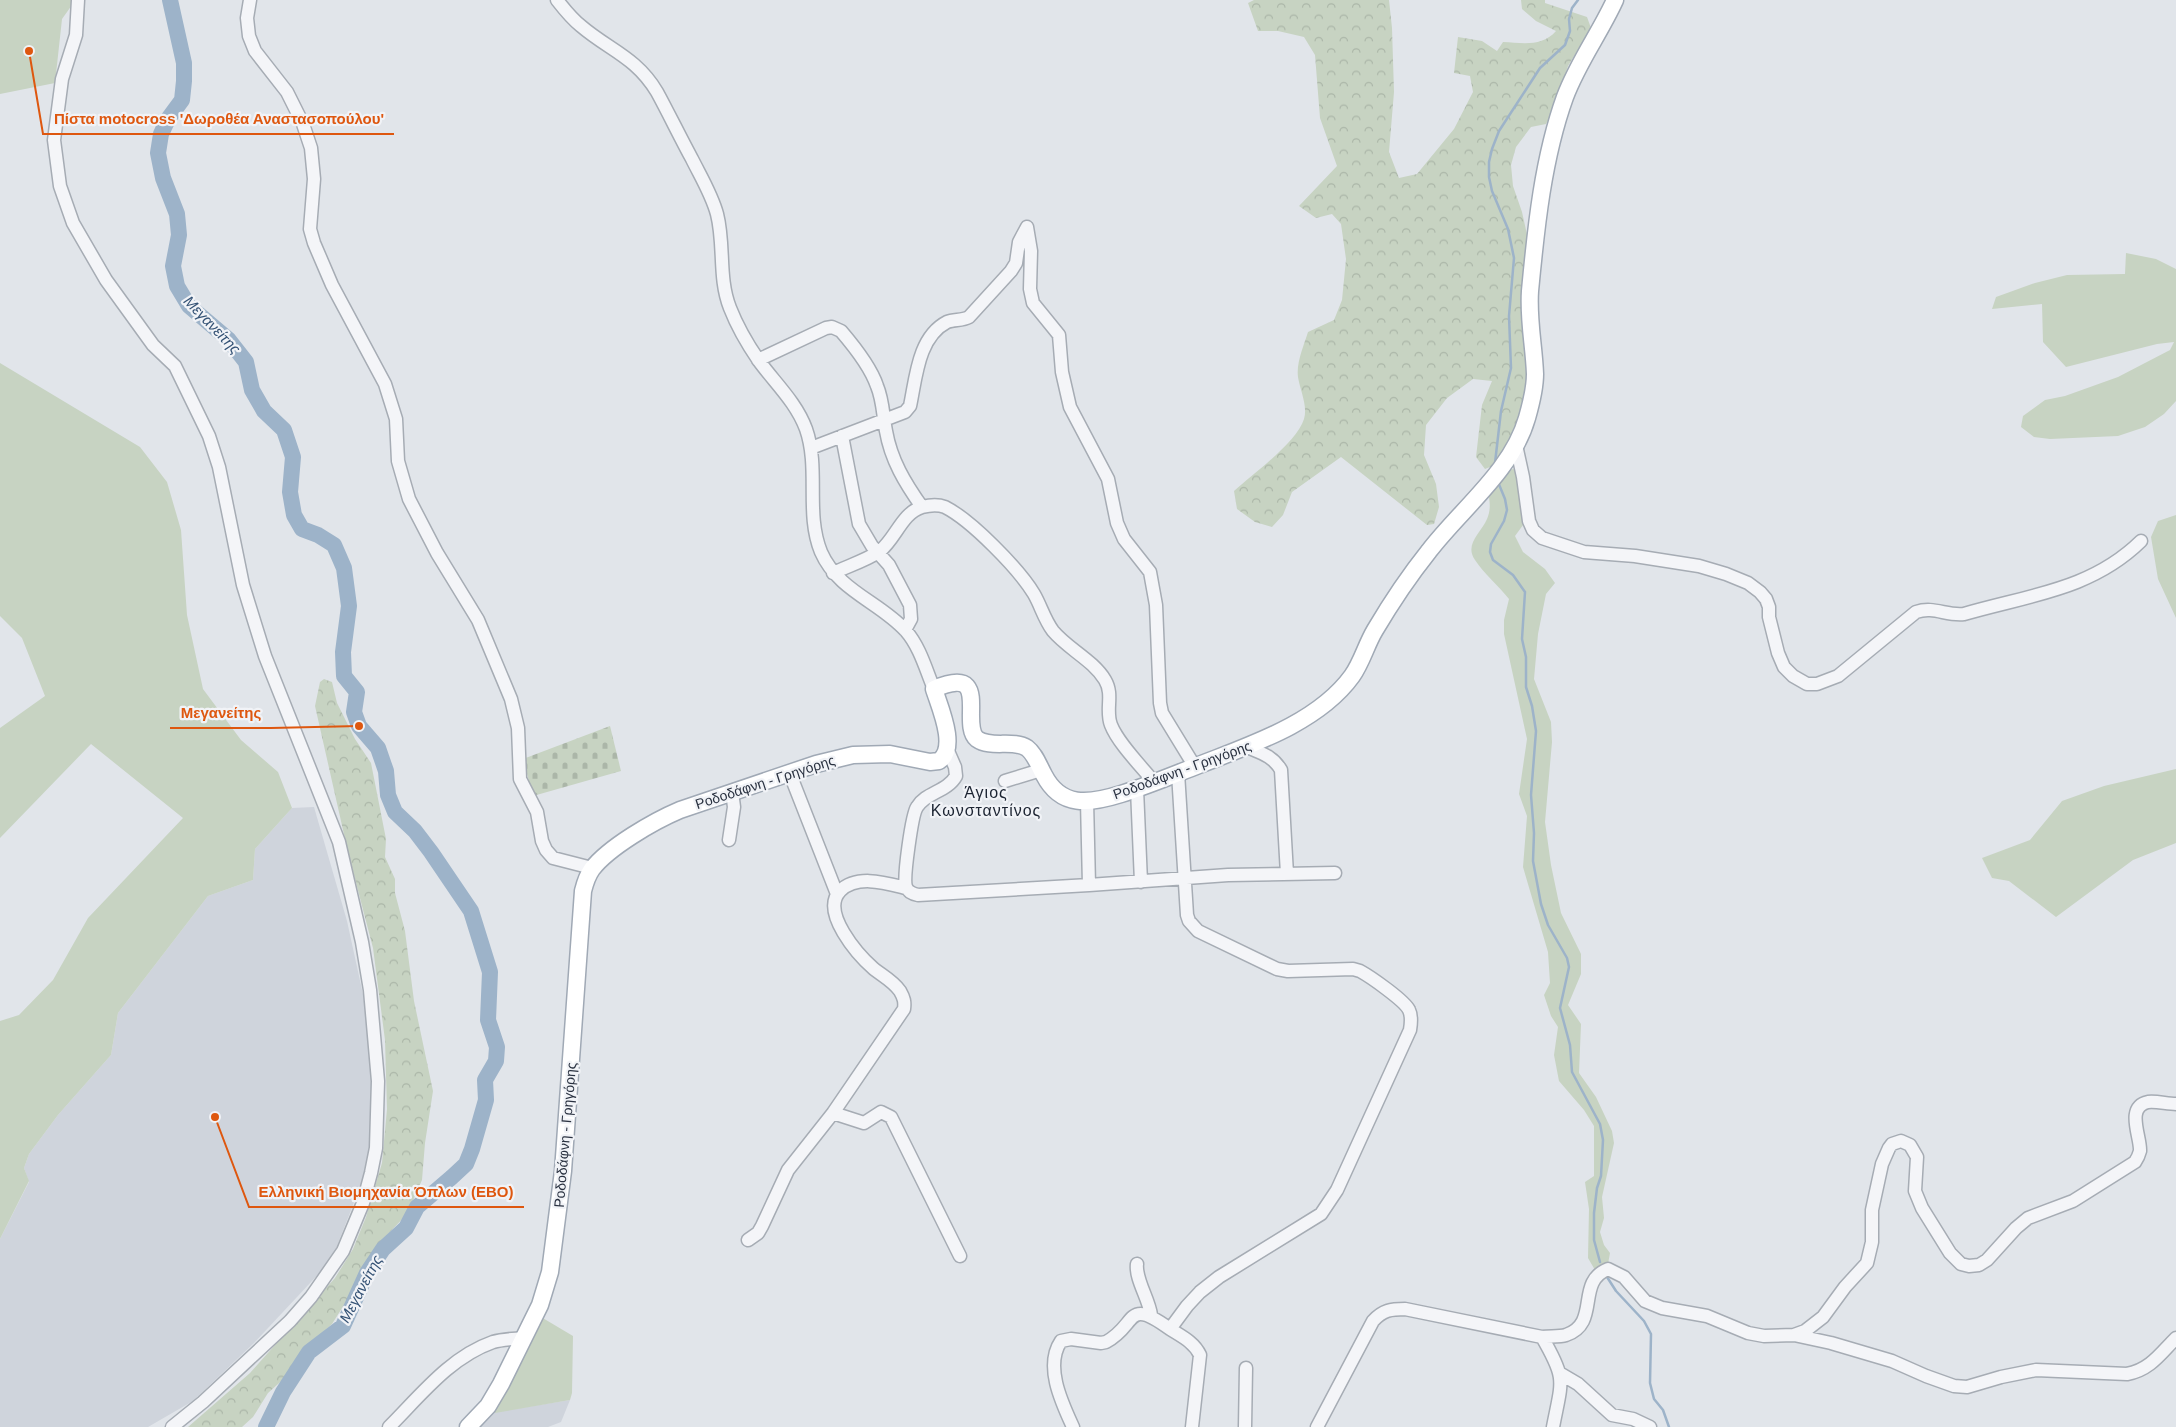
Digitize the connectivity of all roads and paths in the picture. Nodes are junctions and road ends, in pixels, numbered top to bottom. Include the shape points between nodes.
1 (78, 0) edge
2 (250, 0) edge
3 (557, 0) edge
4 (1615, 0) edge
5 (758, 360) junction
6 (885, 421) junction
7 (842, 436) junction
8 (1516, 445) junction
9 (811, 448) junction
10 (922, 507) junction
11 (2141, 541) dead end
12 (878, 552) junction
13 (833, 572) junction
14 (905, 630) junction
15 (934, 689) junction
16 (1247, 746) junction
17 (948, 751) junction
18 (1195, 766) junction
19 (1041, 770) junction
20 (1178, 773) junction
21 (790, 774) junction
22 (1004, 781) dead end
23 (1154, 782) junction
24 (1137, 789) junction
25 (732, 792) junction
26 (1087, 801) junction
27 (729, 840) dead end
28 (592, 868) junction
29 (1335, 873) dead end
30 (1287, 874) junction
31 (1184, 879) junction
32 (1141, 882) junction
33 (1089, 885) junction
34 (906, 888) junction
35 (837, 894) junction
36 (2176, 1104) edge
37 (833, 1113) junction
38 (748, 1240) dead end
39 (960, 1256) dead end
40 (1137, 1264) dead end
41 (1151, 1315) junction
42 (1170, 1329) junction
43 (1794, 1335) junction
44 (1542, 1337) junction
45 (524, 1338) junction
46 (2176, 1338) edge
47 (1246, 1368) dead end
48 (1561, 1374) junction
49 (172, 1427) edge
50 (389, 1427) edge
51 (468, 1427) edge
52 (1073, 1427) edge
53 (1192, 1427) edge
54 (1245, 1427) edge
55 (1317, 1427) edge
56 (1552, 1427) edge
57 (1650, 1427) edge

1 - 49 street via 76,36 62,79 54,140 60,186 73,223 106,280 154,345 175,366 209,436 220,467 243,585 264,656 339,842 370,990 378,1081 372,1173 343,1251 290,1321
2 - 28 street via 247,18 255,51 287,92 311,148 314,179 310,229 314,243 392,401 398,461 416,516 478,620 511,700 518,728 520,779 537,812 542,841 553,858
3 - 5 street via 581,27 635,64 657,92 710,194 721,230 724,290 735,319
4 - 8 main road, Ροδοδάφνη - Γρηγόρης via 1577,68 1555,132 1539,210 1530,294 1534,386 1527,419
5 - 6 street via 826,328 838,328 877,383
5 - 9 street via 794,404 806,428
6 - 7 street
6 - 10 street via 896,466
6 - 18 street via 905,412 910,406 922,352 936,332 949,320 969,317 1011,272 1016,263 1019,242 1027,227 1033,303 1059,335 1062,372 1070,407 1108,479 1117,523 1124,539 1150,572 1156,605 1162,713
7 - 9 street
7 - 12 street via 857,517 863,533
8 - 11 street via 1529,521 1542,538 1584,552 1699,566 1748,583 1760,592 1769,606 1769,618 1784,667 1807,684 1838,676 1916,612 1926,608 1954,615 1964,614 2082,582 2118,562
8 - 16 main road, Ροδοδάφνη - Γρηγόρης via 1408,579 1376,628 1352,676 1339,691 1295,723
9 - 13 street via 814,526 822,554
10 - 12 street via 908,515 890,542
10 - 23 street via 938,505 952,512 1014,566 1035,595 1054,632 1105,680 1110,696 1110,724
12 - 13 street
12 - 14 street via 889,565 910,605 911,619
13 - 14 street via 851,590
14 - 15 street via 918,650
15 - 17 main road via 945,726
15 - 19 main road, Ροδοδάφνη - Γρηγόρης via 952,682 965,686 972,699 972,731 975,736 987,743 1021,745 1032,753
16 - 18 main road, Ροδοδάφνη - Γρηγόρης
16 - 30 street via 1276,761 1281,770
17 - 21 main road, Ροδοδάφνη - Γρηγόρης via 939,761 930,762 890,754 853,755
17 - 34 street via 956,776 949,785 924,799 914,812
18 - 20 main road, Ροδοδάφνη - Γρηγόρης
19 - 22 street
19 - 26 main road, Ροδοδάφνη - Γρηγόρης via 1058,794 1072,800
20 - 23 main road, Ροδοδάφνη - Γρηγόρης
20 - 31 street
21 - 25 main road, Ροδοδάφνη - Γρηγόρης
21 - 35 street
23 - 24 main road, Ροδοδάφνη - Γρηγόρης
24 - 26 main road, Ροδοδάφνη - Γρηγόρης
24 - 32 street
25 - 27 street via 734,807
25 - 28 main road, Ροδοδάφνη - Γρηγόρης via 659,819
26 - 33 street
28 - 45 main road, Ροδοδάφνη - Γρηγόρης via 583,891 554,1254 544,1296
29 - 30 street
30 - 31 street
31 - 32 street
31 - 42 street via 1188,915 1198,931 1288,972 1360,971 1409,1009 1411,1024 1326,1209 1298,1230 1219,1277 1187,1306
32 - 33 street
33 - 34 street via 918,895 911,894
34 - 35 street via 858,881 845,886
35 - 37 street via 834,909 848,939 872,968 892,982 905,1002 898,1019
36 - 43 street via 2148,1102 2141,1106 2135,1120 2140,1153 2135,1162 2073,1201 2028,1218 1987,1260 1975,1266 1961,1264 1950,1253 1922,1208 1915,1191 1917,1157 1914,1149 1901,1141 1892,1144 1876,1188 1871,1254 1867,1263 1845,1286 1823,1317
37 - 38 street via 788,1170 762,1226
37 - 39 street via 864,1123 881,1112 891,1117
40 - 41 street
41 - 42 street
41 - 52 street via 1136,1316 1106,1342 1061,1341 1056,1357 1056,1382
42 - 53 street via 1197,1348 1200,1355
43 - 44 street via 1774,1337 1748,1333 1706,1316 1662,1308 1645,1301 1624,1277 1608,1269 1593,1279 1586,1316 1580,1324 1565,1335
43 - 46 street via 1860,1352 1954,1386 1967,1387 2036,1370 2137,1372 2148,1367
44 - 48 street
44 - 55 street via 1423,1312 1390,1309 1373,1321
45 - 50 street via 494,1342 473,1351 452,1365
45 - 51 main road, Ροδοδάφνη - Γρηγόρης via 493,1399
47 - 54 street
48 - 56 street via 1562,1388
48 - 57 street via 1578,1384 1612,1415

